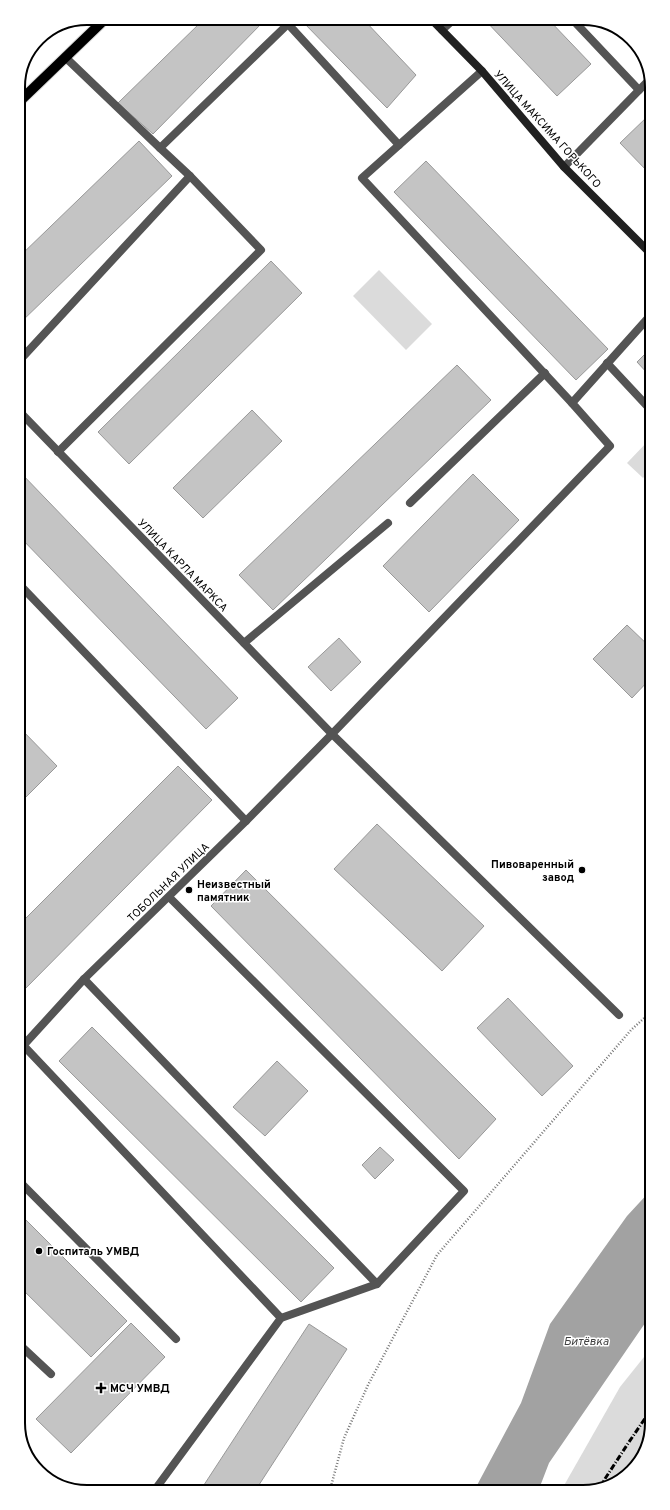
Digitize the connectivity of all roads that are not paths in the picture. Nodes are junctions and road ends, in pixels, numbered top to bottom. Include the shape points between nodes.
1 (99, 25) edge
2 (287, 25) edge
3 (289, 25) edge
4 (437, 25) edge
5 (447, 25) edge
6 (578, 25) edge
7 (442, 30) junction
8 (66, 57) junction
9 (482, 71) junction
10 (645, 84) edge
11 (639, 90) junction
12 (25, 96) edge
13 (399, 145) junction
14 (160, 148) junction
15 (564, 167) junction
16 (190, 176) junction
17 (645, 248) edge
18 (645, 321) edge
19 (25, 355) edge
20 (607, 363) junction
21 (545, 373) junction
22 (572, 403) junction
23 (645, 404) edge
24 (25, 417) edge
25 (58, 452) junction
26 (410, 503) dead end
27 (388, 523) dead end
28 (25, 589) edge
29 (244, 644) junction
30 (332, 734) junction
31 (246, 821) junction
32 (169, 897) junction
33 (84, 979) junction
34 (619, 1015) dead end
35 (25, 1044) edge
36 (25, 1050) edge
37 (25, 1188) edge
38 (377, 1284) junction
39 (281, 1318) junction
40 (176, 1339) dead end
41 (25, 1349) edge
42 (51, 1374) dead end
43 (158, 1485) edge

1 - 8 main road
2 - 14 street
3 - 13 street
4 - 7 street, УЛИЦА МАКСИМА ГОРЬКОГО
5 - 7 street
6 - 11 street
7 - 9 street, УЛИЦА МАКСИМА ГОРЬКОГО
8 - 12 main road
8 - 14 street
9 - 13 street
9 - 15 street, УЛИЦА МАКСИМА ГОРЬКОГО
10 - 11 street
11 - 15 street
13 - 21 street via 362,178
14 - 16 street
15 - 17 street, УЛИЦА МАКСИМА ГОРЬКОГО
16 - 19 street
16 - 25 street via 261,250
18 - 20 street
20 - 22 street
20 - 23 street
21 - 22 street
21 - 26 street
22 - 30 street, ТОБОЛЬНАЯ УЛИЦА via 610,446
24 - 25 street, УЛИЦА КАРЛА МАРКСА
25 - 29 street, УЛИЦА КАРЛА МАРКСА
27 - 29 street
28 - 31 street
29 - 30 street, УЛИЦА КАРЛА МАРКСА
30 - 31 street, ТОБОЛЬНАЯ УЛИЦА
30 - 34 street, УЛИЦА КАРЛА МАРКСА
31 - 32 street, ТОБОЛЬНАЯ УЛИЦА
32 - 33 street, ТОБОЛЬНАЯ УЛИЦА
32 - 38 street via 464,1191
33 - 35 street, ТОБОЛЬНАЯ УЛИЦА
33 - 38 street
36 - 39 street
37 - 40 street
38 - 39 street
39 - 43 street
41 - 42 street

